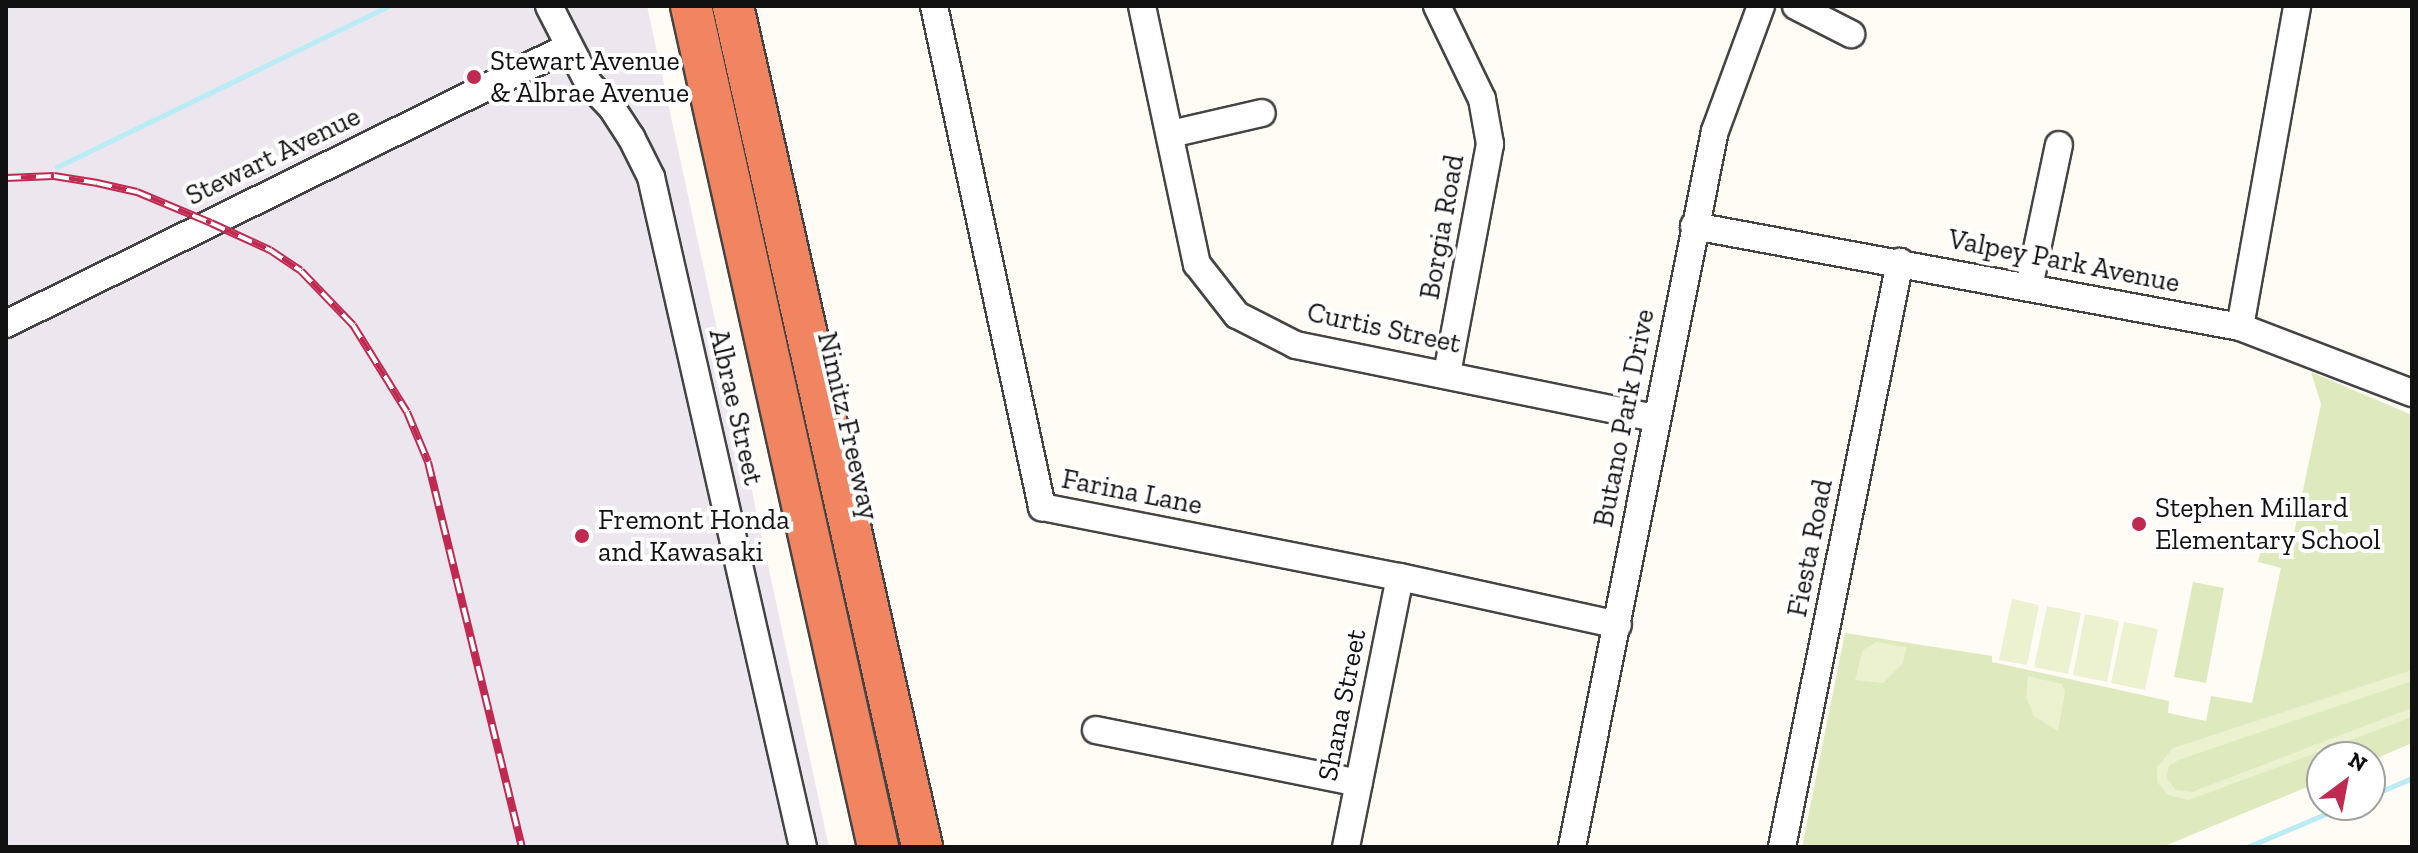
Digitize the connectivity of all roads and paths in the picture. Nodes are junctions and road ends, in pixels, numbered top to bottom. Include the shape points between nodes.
1 (549, 6) edge
2 (691, 6) edge
3 (733, 6) edge
4 (753, 6) edge
5 (934, 6) edge
6 (1142, 6) edge
7 (1437, 6) edge
8 (1761, 6) edge
9 (1796, 6) edge
10 (2297, 6) edge
11 (1851, 34) dead end
12 (568, 47) junction
13 (1262, 113) dead end
14 (1171, 134) junction
15 (2059, 145) dead end
16 (1694, 226) junction
17 (1900, 262) junction
18 (2029, 287) junction
19 (6, 324) edge
20 (2240, 327) junction
21 (1447, 374) junction
22 (2412, 393) edge
23 (1656, 418) junction
24 (1400, 577) junction
25 (1618, 625) junction
26 (1096, 730) dead end
27 (1359, 783) junction
28 (803, 847) edge
29 (878, 847) edge
30 (922, 847) edge
31 (942, 847) edge
32 (1346, 847) edge
33 (1572, 847) edge
34 (1782, 847) edge

1 - 12 street, Albrae Street
2 - 29 highway
3 - 30 highway
4 - 31 highway, Nimitz Freeway
5 - 24 street, Farina Lane via 1042,507
6 - 14 street, Curtis Street
7 - 21 street, Borgia Road via 1482,99 1490,144
8 - 16 street, Butano Park Drive via 1715,131
9 - 11 street
10 - 20 street
12 - 19 street, Stewart Avenue
12 - 28 street, Albrae Street via 589,84 631,137 651,177
13 - 14 street
14 - 21 street, Curtis Street via 1197,264 1237,315 1296,345
15 - 18 street
16 - 17 street, Valpey Park Avenue
16 - 23 street, Butano Park Drive
17 - 18 street, Valpey Park Avenue
17 - 34 street, Fiesta Road
18 - 20 street, Valpey Park Avenue
20 - 22 street, Valpey Park Avenue
21 - 23 street, Curtis Street
23 - 25 street, Butano Park Drive
24 - 25 street, Farina Lane
24 - 27 street, Shana Street
25 - 33 street, Butano Park Drive
26 - 27 street
27 - 32 street, Shana Street

